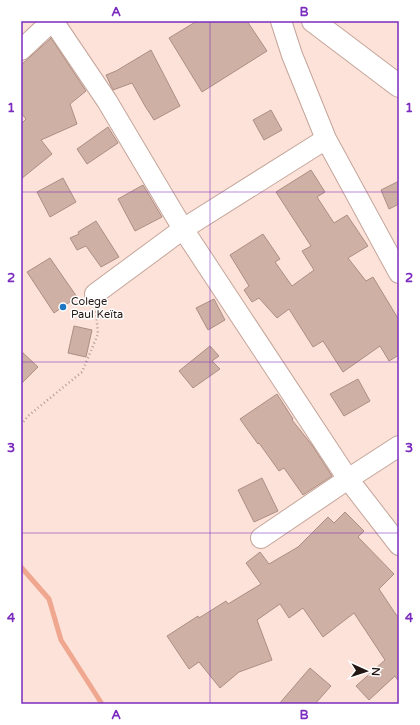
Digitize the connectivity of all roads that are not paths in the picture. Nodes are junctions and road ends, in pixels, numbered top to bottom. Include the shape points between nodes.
1 (52, 21) edge
2 (281, 21) edge
3 (324, 24) edge
4 (21, 50) edge
5 (399, 86) edge
6 (326, 139) junction
7 (183, 229) junction
8 (399, 273) edge
9 (95, 294) road end
10 (399, 446) edge
11 (348, 479) junction
12 (261, 538) dead end
13 (399, 545) edge

1 - 4 street
1 - 7 street via 107,101
2 - 6 street
3 - 5 main road
6 - 7 street
6 - 8 street
7 - 9 street
7 - 11 street
10 - 11 street
11 - 12 street
11 - 13 street

